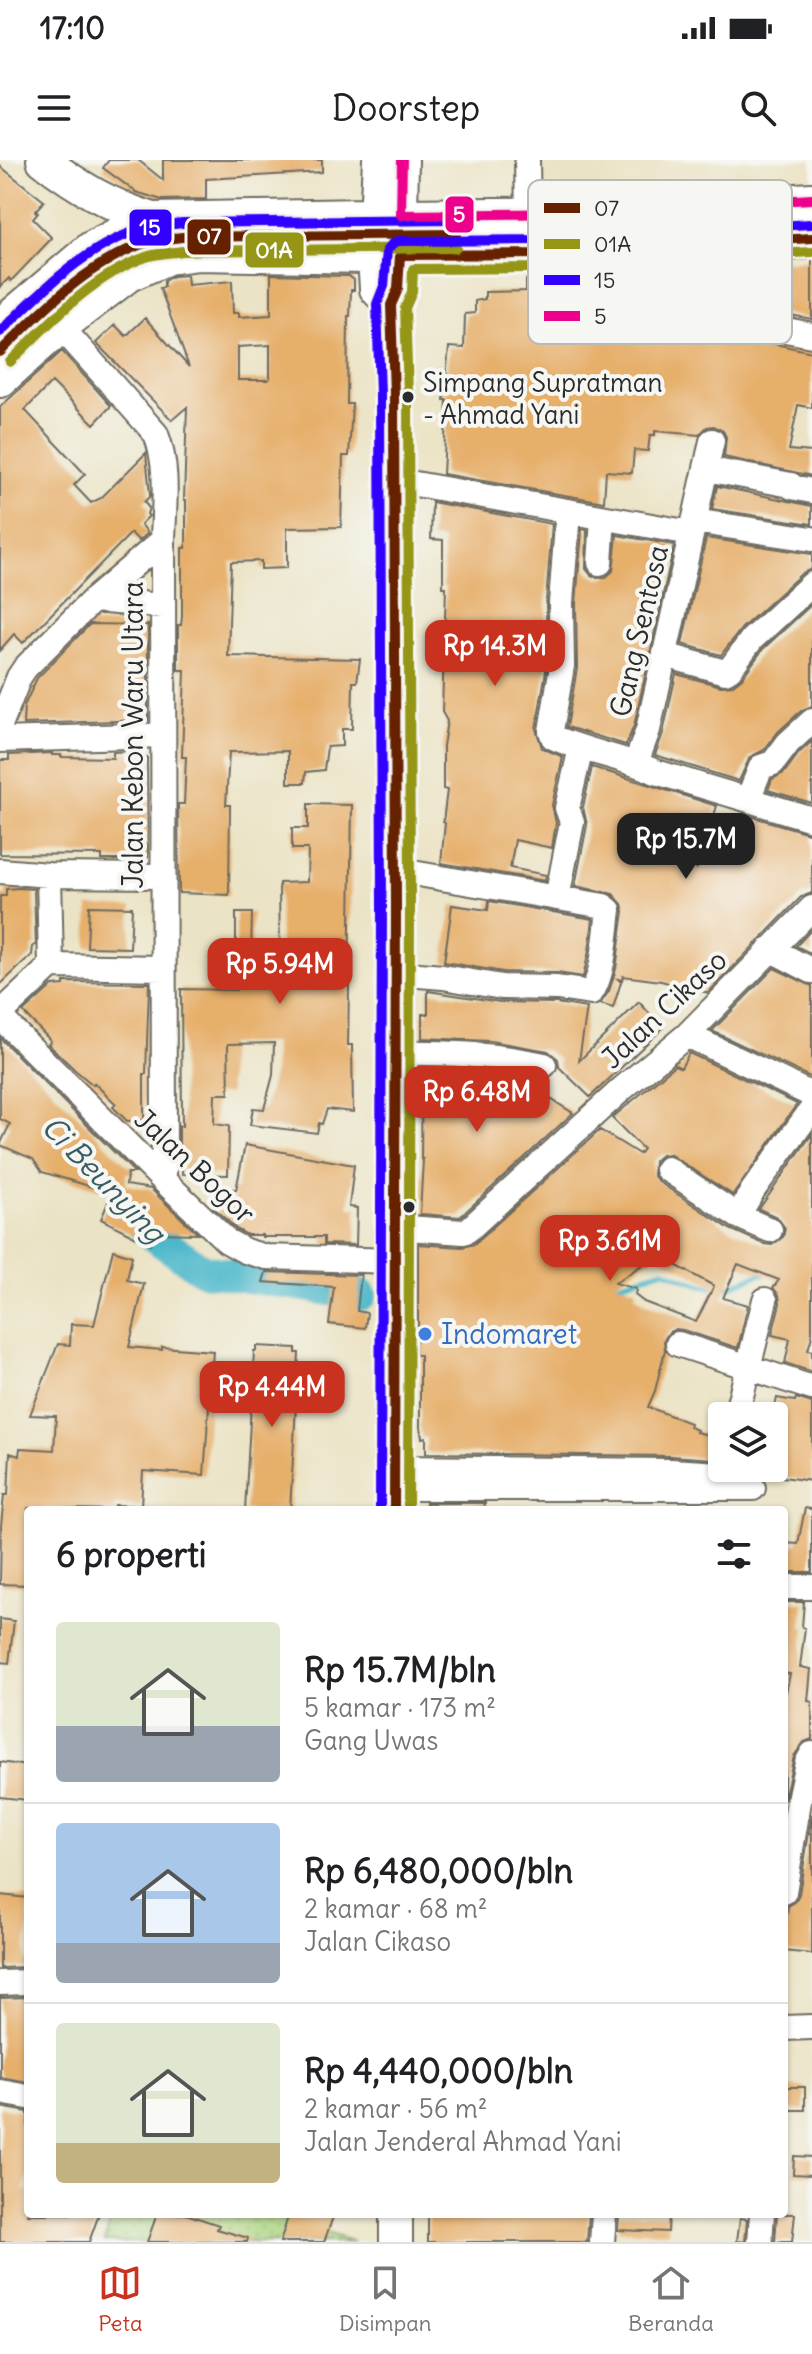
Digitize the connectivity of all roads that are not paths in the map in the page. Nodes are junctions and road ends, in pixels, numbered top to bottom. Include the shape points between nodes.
1 (43, 160) edge
2 (379, 160) edge
3 (402, 160) edge
4 (527, 160) edge
5 (70, 181) junction
6 (812, 199) edge
7 (792, 200) edge
8 (399, 213) junction
9 (528, 214) joint
10 (812, 218) edge
11 (153, 219) junction
12 (792, 219) edge
13 (528, 233) edge
14 (812, 238) edge
15 (792, 239) edge
16 (91, 248) junction
17 (528, 254) edge
18 (397, 255) junction
19 (0, 325) edge
20 (61, 327) junction
21 (792, 331) edge
22 (812, 335) edge
23 (0, 352) edge
24 (0, 381) edge
25 (712, 441) dead end
26 (706, 469) junction
27 (393, 480) junction
28 (812, 491) edge
29 (568, 512) junction
30 (603, 518) junction
31 (693, 527) junction
32 (812, 539) edge
33 (163, 540) junction
34 (600, 563) dead end
35 (812, 584) edge
36 (93, 600) junction
37 (163, 606) junction
38 (665, 655) junction
39 (812, 721) edge
40 (0, 725) edge
41 (163, 735) junction
42 (0, 740) edge
43 (575, 746) junction
44 (636, 763) junction
45 (748, 799) junction
46 (812, 819) edge
47 (395, 870) junction
48 (0, 871) edge
49 (49, 875) junction
50 (163, 876) junction
51 (557, 898) junction
52 (812, 908) edge
53 (770, 949) junction
54 (51, 966) junction
55 (163, 968) junction
56 (812, 971) edge
57 (395, 973) junction
58 (0, 1016) edge
59 (687, 1035) junction
60 (394, 1053) junction
61 (544, 1065) dead end
62 (812, 1095) edge
63 (812, 1109) edge
64 (667, 1169) dead end
65 (164, 1181) junction
66 (738, 1216) junction
67 (394, 1227) junction
68 (770, 1230) dead end
69 (394, 1261) junction
70 (765, 1300) dead end
71 (678, 1344) dead end
72 (748, 1367) junction
73 (812, 1388) edge
74 (739, 1402) edge
75 (708, 1473) edge
76 (753, 1488) dead end
77 (394, 1489) edge
78 (788, 1587) edge
79 (812, 1587) edge
80 (812, 1754) edge
81 (792, 1794) edge
82 (788, 1843) edge
83 (24, 1982) edge
84 (0, 1983) edge
85 (812, 2027) edge
86 (788, 2028) edge
87 (0, 2092) edge
88 (24, 2096) edge
89 (396, 2218) edge
90 (604, 2218) edge
91 (762, 2218) edge
92 (396, 2242) edge
93 (602, 2242) edge
94 (760, 2242) edge

1 - 5 main road
2 - 8 main road
3 - 8 main road
4 - 9 street
5 - 11 main road via 110,204
5 - 16 main road via 90,211
6 - 7 main road
8 - 9 main road
8 - 11 main road
8 - 18 main road
10 - 12 main road, bridge
11 - 16 main road
13 - 23 main road, bridge via 182,237 143,244 106,260 72,285
14 - 15 main road
16 - 19 main road
17 - 18 main road
18 - 20 main road via 168,258 129,275
18 - 27 main road via 398,289 391,305
20 - 24 main road
20 - 33 street, Jalan Kebon Waru Utara via 156,434 165,469
21 - 22 street
25 - 26 street, Gang Sentosa
26 - 28 street
26 - 31 street, Gang Sentosa
27 - 29 street
27 - 47 main road
29 - 30 street
29 - 43 street via 562,666 551,731 553,737
30 - 31 street
30 - 34 street
31 - 32 street
31 - 38 street, Gang Sentosa
33 - 36 street
33 - 37 street, Jalan Kebon Waru Utara
35 - 38 street via 752,639 725,672
36 - 37 street
36 - 40 street via 25,668
37 - 41 street, Jalan Kebon Waru Utara
38 - 44 street, Gang Sentosa
39 - 45 street via 773,763 761,767
41 - 42 street
41 - 50 street, Jalan Kebon Waru Utara
43 - 44 street, Gang Sentosa
43 - 51 street via 567,808 572,822
44 - 45 street
45 - 46 street
47 - 51 street
47 - 57 main road
48 - 49 street
49 - 50 street
49 - 54 street
50 - 55 street, Jalan Kebon Waru Utara
51 - 57 street via 609,910 591,993
52 - 53 street, Jalan Cikaso
53 - 56 street
53 - 59 street, Jalan Cikaso
54 - 55 street
54 - 58 street
55 - 65 street, Jalan Kebon Waru Utara
57 - 60 main road
58 - 65 street, Jalan Bogor
59 - 62 street
59 - 67 street, Jalan Cikaso via 468,1230
60 - 61 street via 494,1055
60 - 67 main road
63 - 66 street
64 - 66 street
65 - 69 street, Jalan Bogor via 227,1241 245,1251 266,1257
66 - 68 street
67 - 69 main road
69 - 77 main road
70 - 72 street
71 - 72 street
72 - 73 street
72 - 74 street
75 - 77 street via 671,1471
76 - 77 street
78 - 79 street
80 - 81 street
81 - 82 street
83 - 84 street
85 - 86 street
87 - 88 street
89 - 92 main road
90 - 93 street
91 - 94 street

